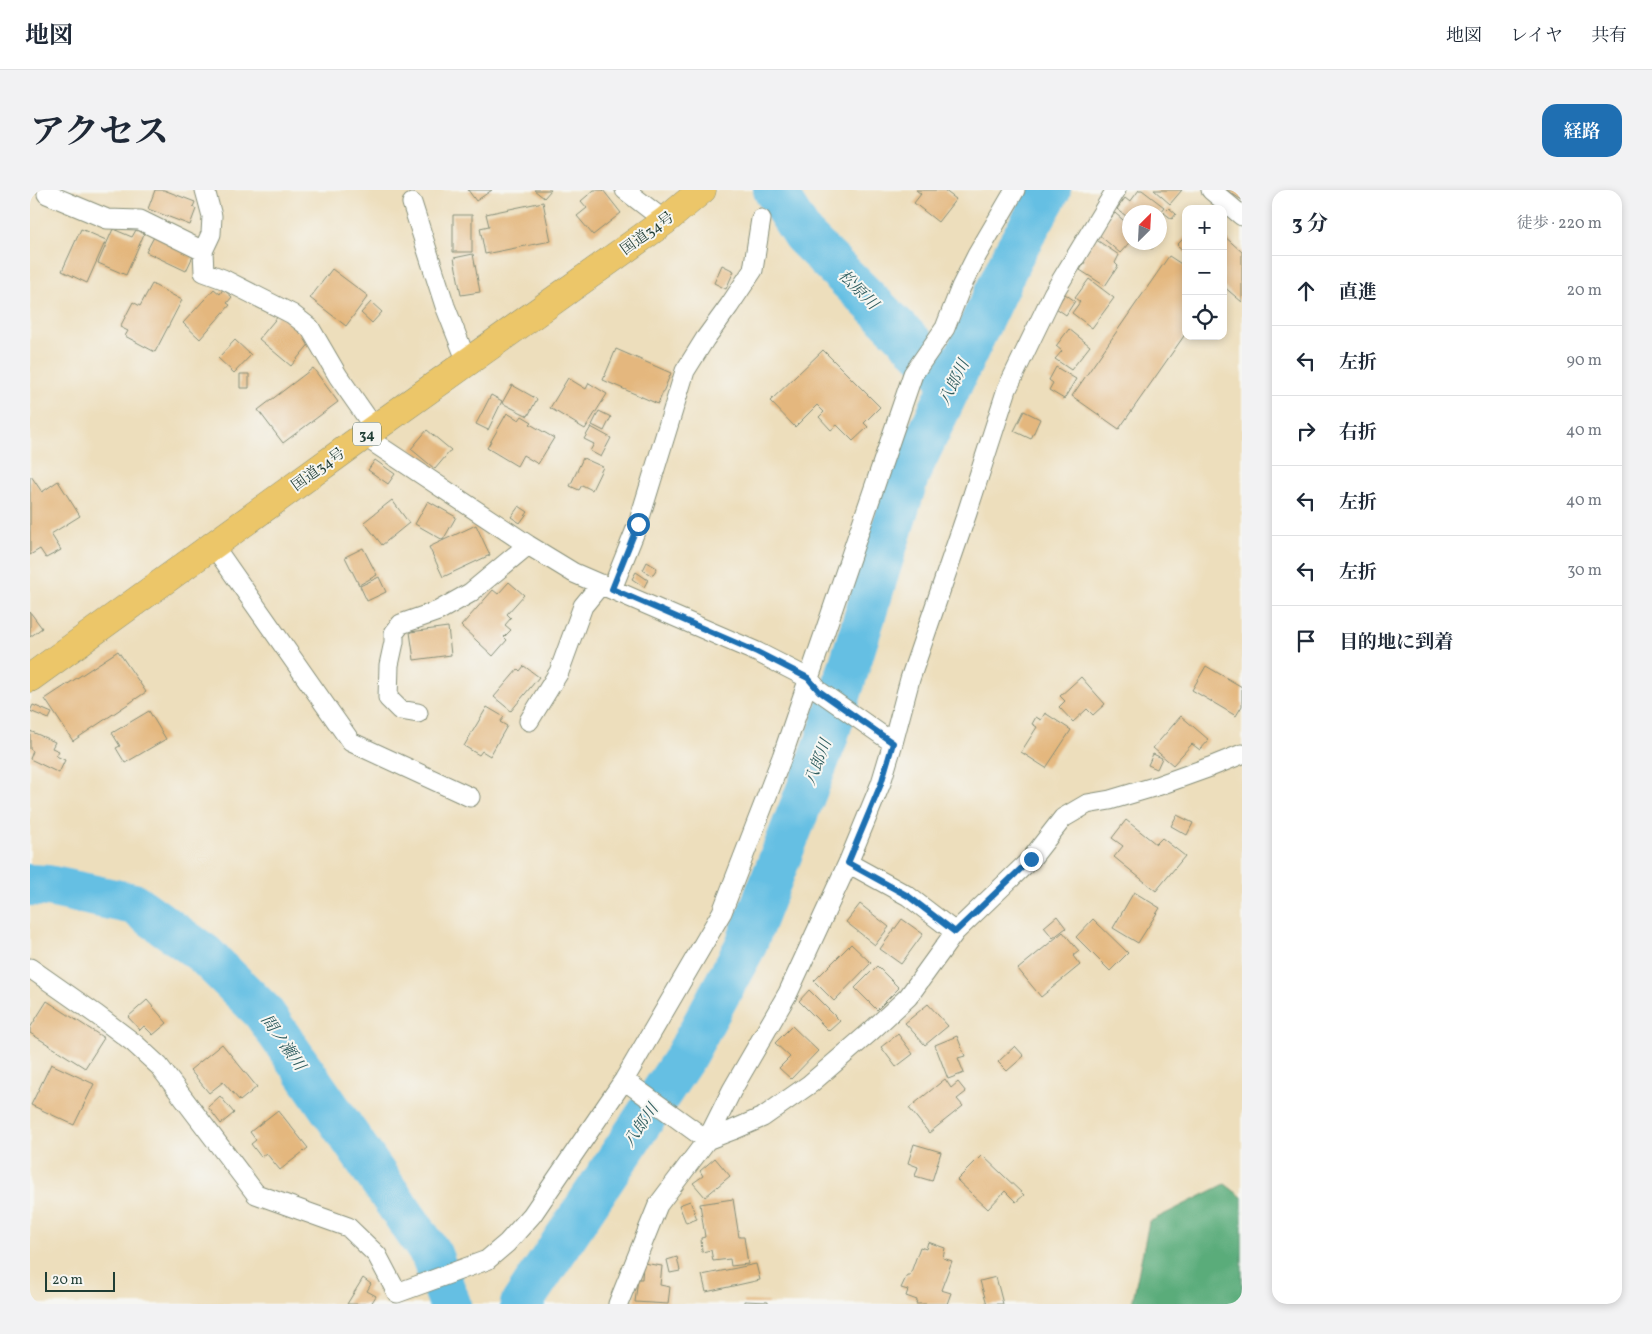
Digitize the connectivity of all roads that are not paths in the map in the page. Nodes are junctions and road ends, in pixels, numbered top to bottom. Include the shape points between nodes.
1 (206, 190) edge
2 (625, 190) edge
3 (702, 190) edge
4 (1015, 190) edge
5 (1116, 190) edge
6 (1211, 190) edge
7 (47, 194) dead end
8 (412, 203) dead end
9 (1242, 216) edge
10 (761, 219) dead end
11 (665, 221) junction
12 (203, 251) junction
13 (467, 362) junction
14 (369, 432) junction
15 (213, 545) junction
16 (528, 545) junction
17 (607, 587) junction
18 (30, 678) edge
19 (813, 684) junction
20 (418, 713) dead end
21 (529, 721) dead end
22 (888, 740) junction
23 (1242, 754) edge
24 (470, 797) dead end
25 (848, 863) junction
26 (955, 932) junction
27 (30, 968) edge
28 (624, 1080) junction
29 (702, 1137) junction
30 (400, 1296) edge
31 (618, 1304) edge

1 - 12 street via 212,216 211,234
2 - 11 street
3 - 11 highway, 国道34号 / 34
4 - 19 street via 977,255 945,328 912,374
5 - 22 street via 1053,294 1007,389
6 - 9 street
7 - 12 street via 107,218 140,220
8 - 13 street
10 - 17 street via 753,270 684,371 638,524
11 - 13 highway, 国道34号 / 34
12 - 14 street via 204,272 292,314 310,328
13 - 14 highway, 国道34号 / 34
14 - 15 highway, 国道34号 / 34
14 - 16 street
15 - 18 highway, 国道34号 / 34
15 - 24 street via 351,742
16 - 17 street via 574,573
16 - 20 street via 470,593 438,611 401,624 394,633 388,698 400,710
17 - 19 street via 757,652
17 - 21 street via 584,606 559,672
19 - 22 street
19 - 28 street via 722,912
22 - 25 street via 881,784
23 - 26 street via 1157,786 1087,804 1063,818 1031,859
25 - 26 street via 908,896
25 - 29 street via 788,993
26 - 29 street via 908,997 810,1084 763,1116 734,1130
27 - 30 street via 105,1020 159,1066 256,1194 348,1227 377,1254
28 - 29 street
28 - 30 street via 526,1222 507,1242 487,1260
29 - 31 street via 658,1205

